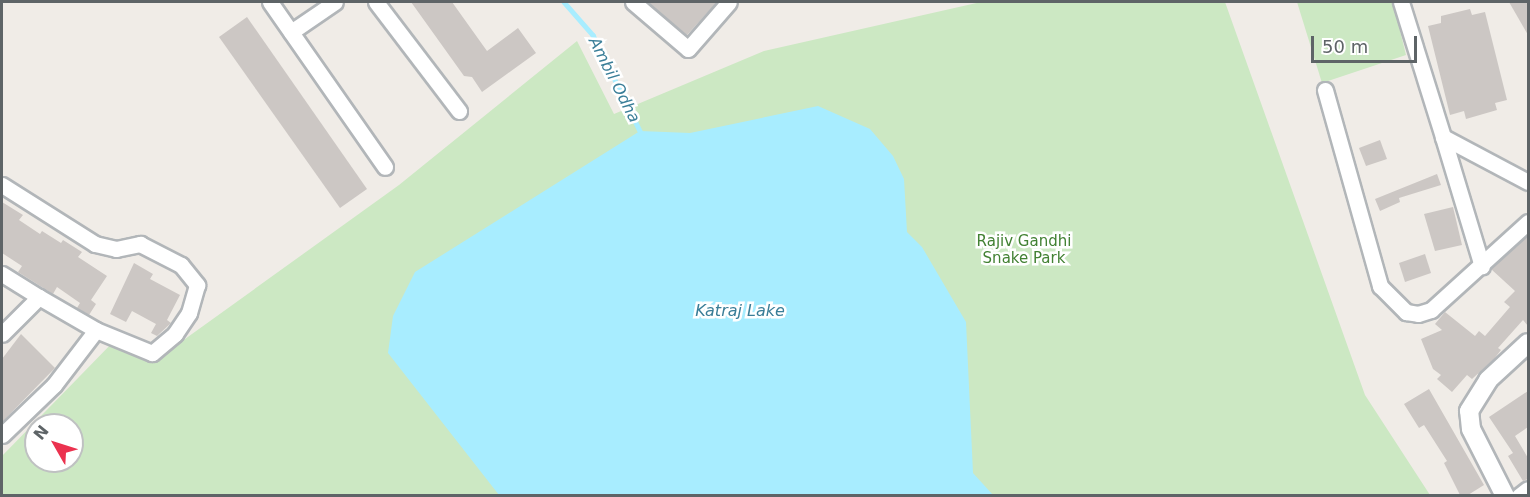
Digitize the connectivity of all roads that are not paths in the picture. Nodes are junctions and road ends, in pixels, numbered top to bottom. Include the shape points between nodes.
1 (270, 2) edge
2 (335, 2) edge
3 (376, 2) edge
4 (633, 2) edge
5 (729, 2) edge
6 (1401, 2) edge
7 (291, 32) junction
8 (1325, 90) dead end
9 (459, 111) dead end
10 (1443, 137) junction
11 (385, 167) dead end
12 (1528, 182) edge
13 (2, 185) edge
14 (1528, 222) edge
15 (1482, 266) junction
16 (2, 274) edge
17 (39, 297) junction
18 (96, 330) junction
19 (2, 334) edge
20 (1528, 344) edge
21 (2, 435) edge
22 (1528, 489) edge
23 (1505, 495) edge
24 (1519, 495) edge

1 - 7 street
2 - 7 street
3 - 9 street
4 - 5 street via 688,49
6 - 10 street
7 - 11 street
8 - 15 street via 1380,286 1389,298 1406,312 1431,310
10 - 12 street
10 - 15 street
13 - 18 street via 95,244 116,249 140,244 181,265 197,285 189,313 176,334 152,353
14 - 15 street
16 - 17 street
17 - 18 street
17 - 19 street
18 - 21 street via 54,385
20 - 23 street via 1488,380 1469,411 1471,429
22 - 24 street

